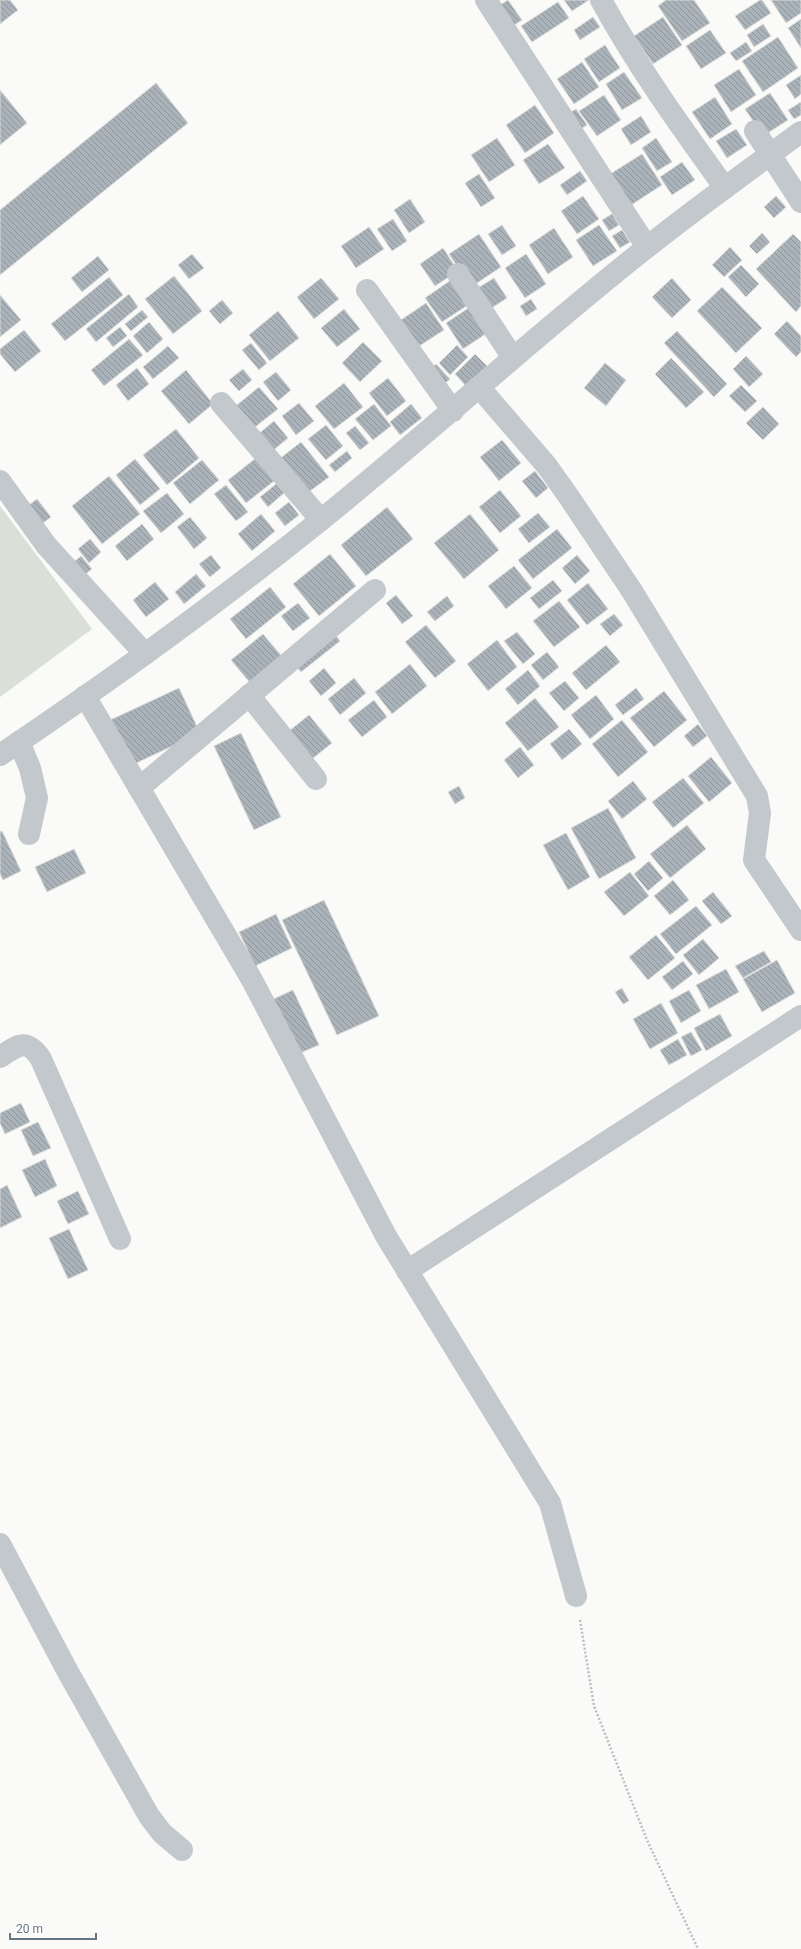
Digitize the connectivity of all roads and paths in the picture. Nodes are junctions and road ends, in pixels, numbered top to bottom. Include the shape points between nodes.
1 (486, 0) edge
2 (601, 0) edge
3 (755, 131) dead end
4 (801, 132) edge
5 (770, 154) junction
6 (725, 188) junction
7 (801, 202) edge
8 (647, 247) junction
9 (458, 274) dead end
10 (367, 290) dead end
11 (513, 358) junction
12 (479, 387) junction
13 (222, 402) dead end
14 (453, 411) junction
15 (0, 481) edge
16 (321, 520) junction
17 (375, 590) dead end
18 (145, 654) junction
19 (249, 695) junction
20 (85, 696) junction
21 (19, 742) junction
22 (0, 755) edge
23 (316, 779) dead end
24 (139, 788) junction
25 (29, 834) dead end
26 (797, 925) edge
27 (801, 1016) edge
28 (1, 1054) edge
29 (120, 1239) dead end
30 (407, 1271) junction
31 (0, 1544) edge
32 (576, 1596) joint
33 (182, 1850) dead end
34 (698, 1949) edge

1 - 8 street
2 - 6 street via 669,110
3 - 5 street
4 - 5 street
5 - 6 street
5 - 7 street
6 - 8 street
8 - 11 street
9 - 11 street
10 - 14 street
11 - 12 street
12 - 14 street
12 - 26 street via 547,466 569,497 632,591 757,796 760,813 754,860
13 - 16 street
14 - 16 street
15 - 18 street via 46,545
16 - 18 street
17 - 19 street
18 - 20 street
19 - 23 street
19 - 24 street
20 - 21 street
20 - 24 street
21 - 22 street
21 - 25 street via 30,768 37,798
24 - 30 street via 252,980 386,1236
27 - 30 street
28 - 29 street via 21,1045 28,1045 42,1059
30 - 32 street via 550,1504
31 - 33 street via 149,1816 162,1833
32 - 34 path via 594,1706 646,1840

